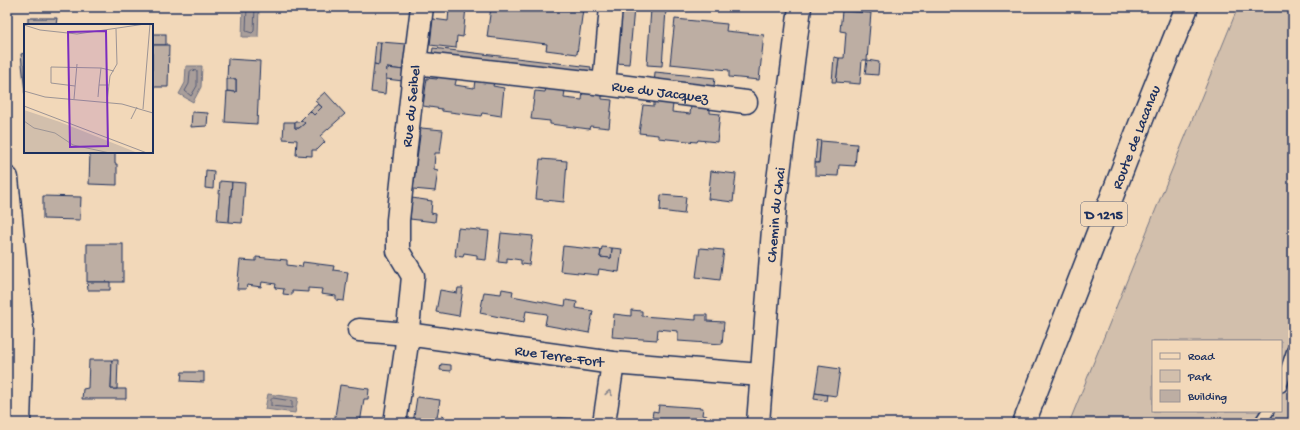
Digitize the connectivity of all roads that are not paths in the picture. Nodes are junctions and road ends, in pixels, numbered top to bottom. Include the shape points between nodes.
1 (422, 7) edge
2 (611, 7) edge
3 (800, 7) edge
4 (1187, 7) edge
5 (415, 63) junction
6 (604, 84) junction
7 (746, 102) dead end
8 (7, 178) edge
9 (359, 330) dead end
10 (407, 334) junction
11 (1293, 350) edge
12 (613, 363) junction
13 (761, 375) junction
14 (1282, 383) edge
15 (1267, 412) edge
16 (15, 414) edge
17 (395, 423) edge
18 (604, 423) edge
19 (758, 423) edge
20 (1024, 423) edge
21 (1260, 423) edge

1 - 5 street
2 - 6 street, Rue du Jacquez
3 - 13 street, Chemin du Chai via 775,204
4 - 20 street, Route de Lacanau / D 1215
5 - 6 street, Rue du Seibel
5 - 10 street, Rue du Seibel via 398,220 398,251 413,276
6 - 7 street, Rue du Jacquez
8 - 16 street via 22,328
9 - 10 street, Rue Terre-Fort
10 - 12 street, Rue Terre-Fort
10 - 17 street, Rue du Seibel
11 - 14 lane
12 - 13 street, Rue Terre-Fort
18 -> 12 street
13 - 19 street, Chemin du Chai
15 - 21 lane

